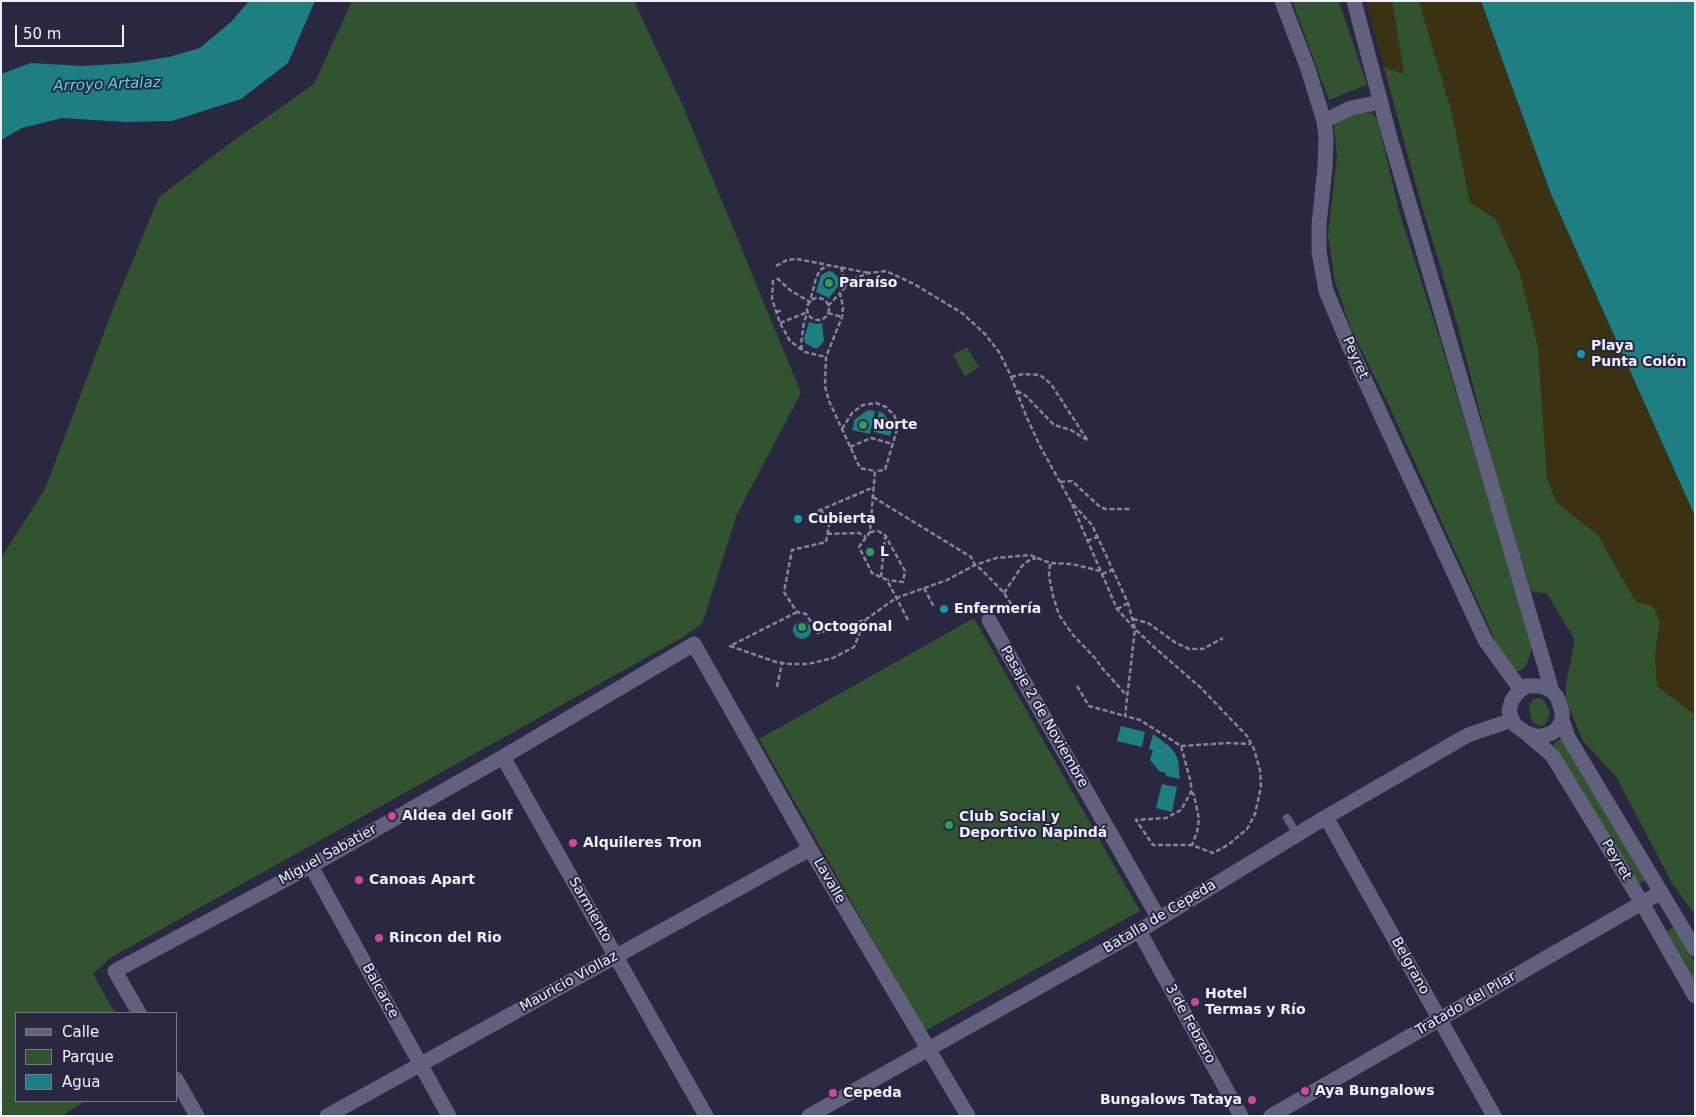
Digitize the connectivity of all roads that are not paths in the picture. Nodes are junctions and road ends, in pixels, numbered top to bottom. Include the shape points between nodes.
1 (1282, 1) edge
2 (1354, 1) edge
3 (1381, 102) junction
4 (1324, 120) junction
5 (989, 620) dead end
6 (694, 644) joint
7 (1521, 690) junction
8 (1552, 691) junction
9 (1512, 720) junction
10 (1562, 720) junction
11 (1526, 733) junction
12 (503, 757) junction
13 (1326, 817) junction
14 (1287, 818) dead end
15 (1297, 834) junction
16 (810, 849) junction
17 (311, 866) junction
18 (1661, 892) junction
19 (1642, 903) junction
20 (1159, 919) junction
21 (1138, 931) junction
22 (1695, 949) edge
23 (616, 956) junction
24 (1695, 996) edge
25 (138, 1012) edge
26 (1440, 1020) junction
27 (927, 1049) junction
28 (420, 1064) junction
29 (178, 1083) edge
30 (197, 1116) edge
31 (327, 1116) edge
32 (449, 1116) edge
33 (706, 1116) edge
34 (809, 1116) edge
35 (968, 1116) edge
36 (1241, 1116) edge
37 (1271, 1116) edge
38 (1494, 1116) edge

1 - 4 street, Peyret
2 - 3 street
3 - 4 street via 1351,108
3 - 8 street
4 - 7 street, Peyret via 1325,166 1319,252 1326,291 1485,640
5 - 20 street, Pasaje 2 de Noviembre
6 - 12 street, Miguel Sabatier
6 - 16 street, Lavalle
7 - 8 street via 1526,686 1541,686
7 - 9 street via 1512,700 1509,711
8 - 10 street via 1562,711
9 - 11 street
9 - 13 street, Batalla de Cepeda via 1468,735
10 - 11 street via 1552,734 1539,737
10 - 18 street, Peyret via 1568,737
11 - 19 street, Peyret via 1552,754
12 - 17 street, Miguel Sabatier
12 - 23 street, Sarmiento
13 - 15 street, Batalla de Cepeda
13 - 26 street, Belgrano
14 - 15 lane
15 - 20 street, Batalla de Cepeda
16 - 23 street, Mauricio Viollaz
16 - 27 street, Lavalle
17 - 25 street, Miguel Sabatier via 115,970
17 - 28 street, Balcarce
18 - 19 street, Tratado del Pilar
18 - 22 street, Peyret
19 - 24 street, Peyret
19 - 26 street, Tratado del Pilar
20 - 21 street, Batalla de Cepeda
21 - 27 street, Batalla de Cepeda
21 - 36 street, 3 de Febrero
23 - 28 street, Mauricio Viollaz
23 - 33 street, Sarmiento
26 - 37 street, Tratado del Pilar
26 - 38 street, Belgrano
27 - 34 street, Batalla de Cepeda
27 - 35 street, Lavalle
28 - 31 street, Mauricio Viollaz
28 - 32 street, Balcarce
29 - 30 street

